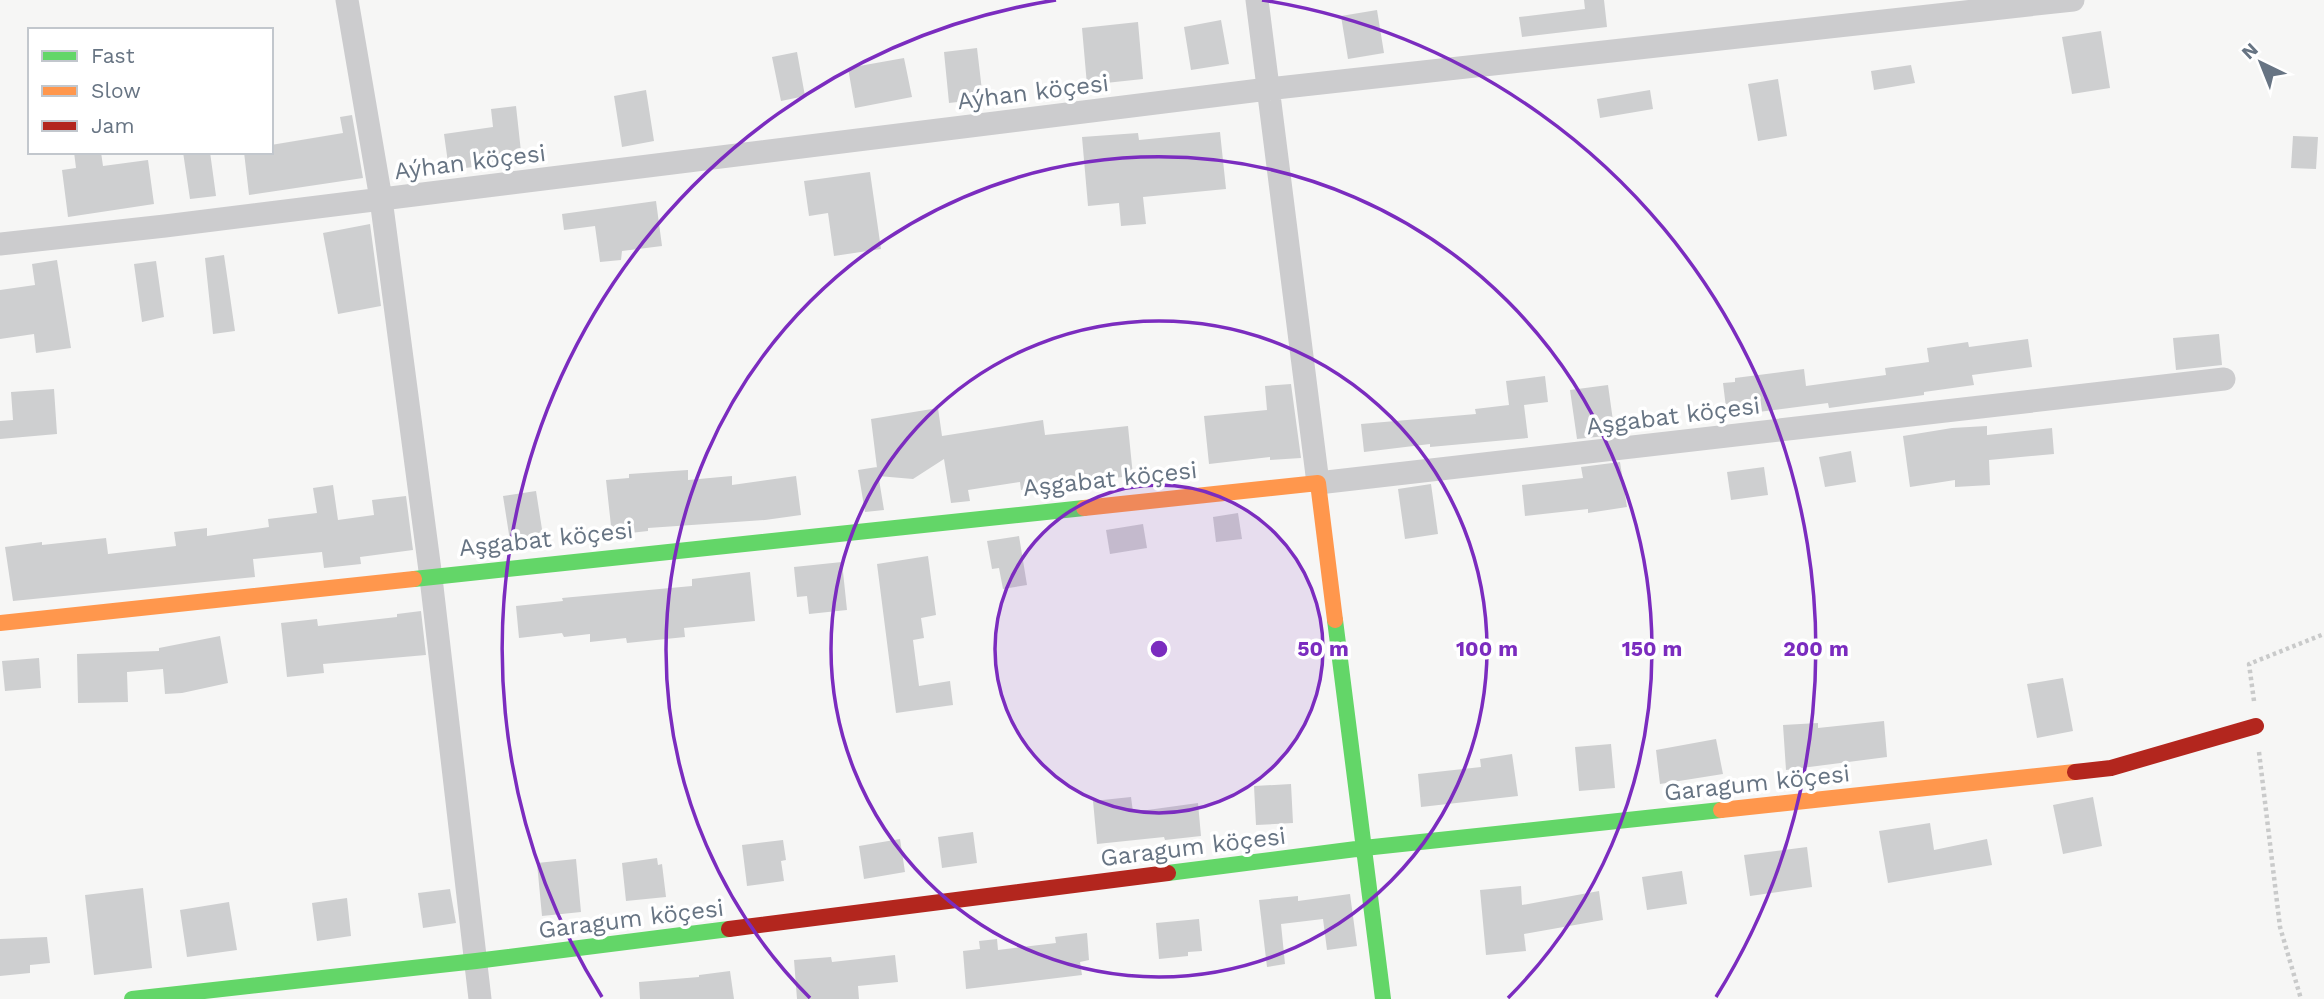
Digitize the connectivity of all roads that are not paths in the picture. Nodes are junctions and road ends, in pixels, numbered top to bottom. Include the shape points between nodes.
1 (347, 0) edge
2 (1257, 0) edge
3 (2073, 0) edge
4 (1268, 89) junction
5 (381, 199) junction
6 (0, 244) edge
7 (2224, 379) dead end
8 (1318, 483) junction
9 (431, 578) junction
10 (0, 623) edge
11 (2256, 726) road end
12 (1364, 848) junction
13 (476, 961) junction
14 (132, 999) edge
15 (480, 999) edge
16 (1383, 999) edge

1 - 5 street
2 - 4 street
3 - 4 street, Aýhan köçesi
4 - 5 street, Aýhan köçesi
4 - 8 street
5 - 6 street, Aýhan köçesi
5 - 9 street
7 - 8 street, Aşgabat köçesi
8 - 9 street, Aşgabat köçesi
8 - 12 street
9 - 10 street, Aşgabat köçesi
9 - 13 street
11 - 12 street, Garagum köçesi via 2112,768
12 - 13 street, Garagum köçesi
12 - 16 street
13 - 14 street, Garagum köçesi
13 - 15 street

